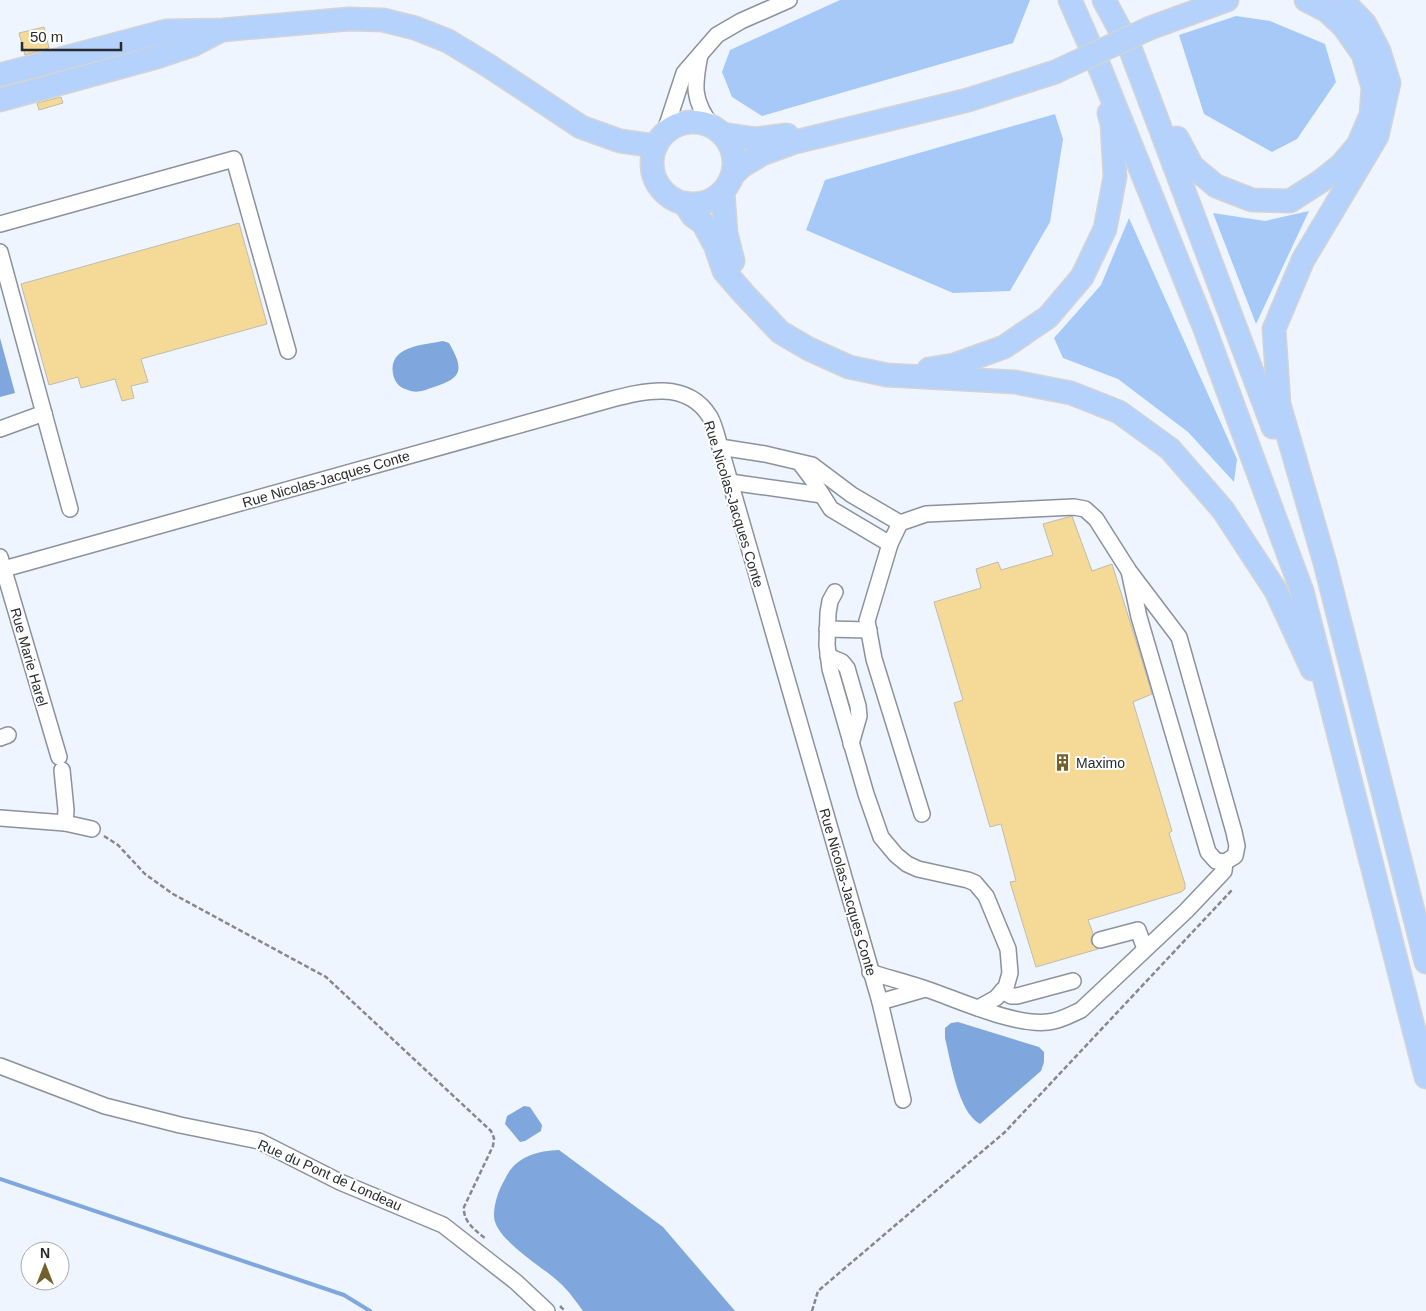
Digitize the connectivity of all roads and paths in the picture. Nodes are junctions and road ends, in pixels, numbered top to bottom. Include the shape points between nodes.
1 (789, 0) edge
2 (1070, 0) edge
3 (1104, 0) edge
4 (1186, 0) edge
5 (1227, 0) edge
6 (1306, 0) edge
7 (1342, 0) edge
8 (1148, 23) junction
9 (222, 30) junction
10 (1130, 48) junction
11 (700, 53) junction
12 (1053, 65) junction
13 (1099, 66) junction
14 (0, 75) edge
15 (503, 76) junction
16 (0, 100) edge
17 (717, 130) junction
18 (660, 140) junction
19 (654, 175) junction
20 (727, 184) junction
21 (685, 204) junction
22 (0, 224) edge
23 (0, 252) edge
24 (288, 351) dead end
25 (44, 413) junction
26 (0, 429) edge
27 (720, 446) junction
28 (799, 462) junction
29 (730, 482) junction
30 (822, 495) junction
31 (70, 509) dead end
32 (900, 523) junction
33 (890, 544) junction
34 (2, 563) edge
35 (1325, 563) junction
36 (1128, 571) junction
37 (835, 592) dead end
38 (827, 629) junction
39 (868, 630) junction
40 (1335, 720) junction
41 (922, 814) dead end
42 (0, 818) edge
43 (65, 823) junction
44 (92, 828) joint
45 (1226, 862) junction
46 (1232, 890) dead end
47 (1100, 940) dead end
48 (1145, 949) junction
49 (1426, 962) edge
50 (870, 972) junction
51 (1073, 981) dead end
52 (925, 988) junction
53 (1002, 991) junction
54 (880, 1002) junction
55 (978, 1008) junction
56 (0, 1066) edge
57 (1426, 1077) edge
58 (903, 1100) dead end
59 (487, 1240) dead end
60 (553, 1308) edge
61 (565, 1311) edge
62 (812, 1311) edge

1 - 11 street via 717,35
2 - 13 highway
3 - 10 highway
4 - 8 highway
5 - 8 highway
6 - 10 highway via 1327,11 1364,54 1373,87 1371,115 1358,144 1340,165 1321,182 1290,201 1252,200 1216,186 1192,166
7 - 35 highway via 1365,24 1379,51 1389,83 1377,136 1303,260 1274,329 1279,404
8 - 12 highway
9 - 14 highway via 166,31
9 - 15 highway via 350,19 383,20 448,41
9 - 16 highway via 157,58
10 - 35 highway
11 - 17 street via 696,95 702,113
11 - 18 street via 684,73
12 - 17 highway via 781,136 756,140
12 - 20 highway via 968,100 795,142 762,154 742,166
13 - 20 highway via 1112,124 1116,177 1105,229 1094,253 1082,277 1048,317 1004,347 954,365 921,370 872,364 813,341 791,325 747,284 732,259 726,233
13 - 40 highway via 1203,324 1302,591
15 - 18 highway via 581,127 620,141
15 - 19 highway via 532,102 577,134 622,153
17 - 18 highway via 699,122 686,122 674,126
17 - 20 highway via 729,143 733,154 734,165
18 - 19 highway via 652,155
19 - 21 highway via 665,194
20 - 21 highway via 706,202
21 - 40 highway via 703,223 724,271 780,332 809,349 849,367 887,375 1015,382 1071,393 1119,412 1170,449 1223,510 1276,591
22 - 24 street via 234,160
23 - 25 street
25 - 26 street
25 - 31 street
27 - 28 street
27 - 29 street, Rue Nicolas-Jacques Conte
27 - 34 street, Rue Nicolas-Jacques Conte via 710,418 700,405 683,394 645,391
28 - 30 street
28 - 32 street via 812,465 852,495
29 - 30 street
29 - 50 street, Rue Nicolas-Jacques Conte
30 - 33 street via 831,509
32 - 33 street
32 - 36 street via 926,514 1085,509 1096,519
33 - 39 street via 867,621
34 - 43 street, Rue Marie Harel via 61,764
35 - 49 highway
36 - 45 street via 1208,852 1216,861
36 - 45 street via 1179,637 1237,846 1235,856
37 - 38 street via 829,607
38 - 39 street
38 - 53 street via 830,669 881,837 907,864 968,880 986,896 1008,948 1010,973
39 - 41 street
40 - 57 highway
42 - 43 street
43 - 44 street
44 - 59 path via 118,845 145,874 173,894 326,977 491,1130 493,1146 464,1207 467,1222
45 - 48 street via 1224,871
46 - 62 path via 1005,1132 818,1291
47 - 48 street via 1138,930
48 - 55 street via 1080,1010 1062,1019 1047,1023 1021,1020
50 - 52 street
50 - 54 street, Rue Nicolas-Jacques Conte
51 - 53 street via 1016,996
52 - 54 street
52 - 55 street
53 - 55 street
54 - 58 street, Rue Nicolas-Jacques Conte
56 - 60 street, Rue du Pont de Londeau via 105,1106 258,1141 340,1182 444,1225
60 - 61 path

